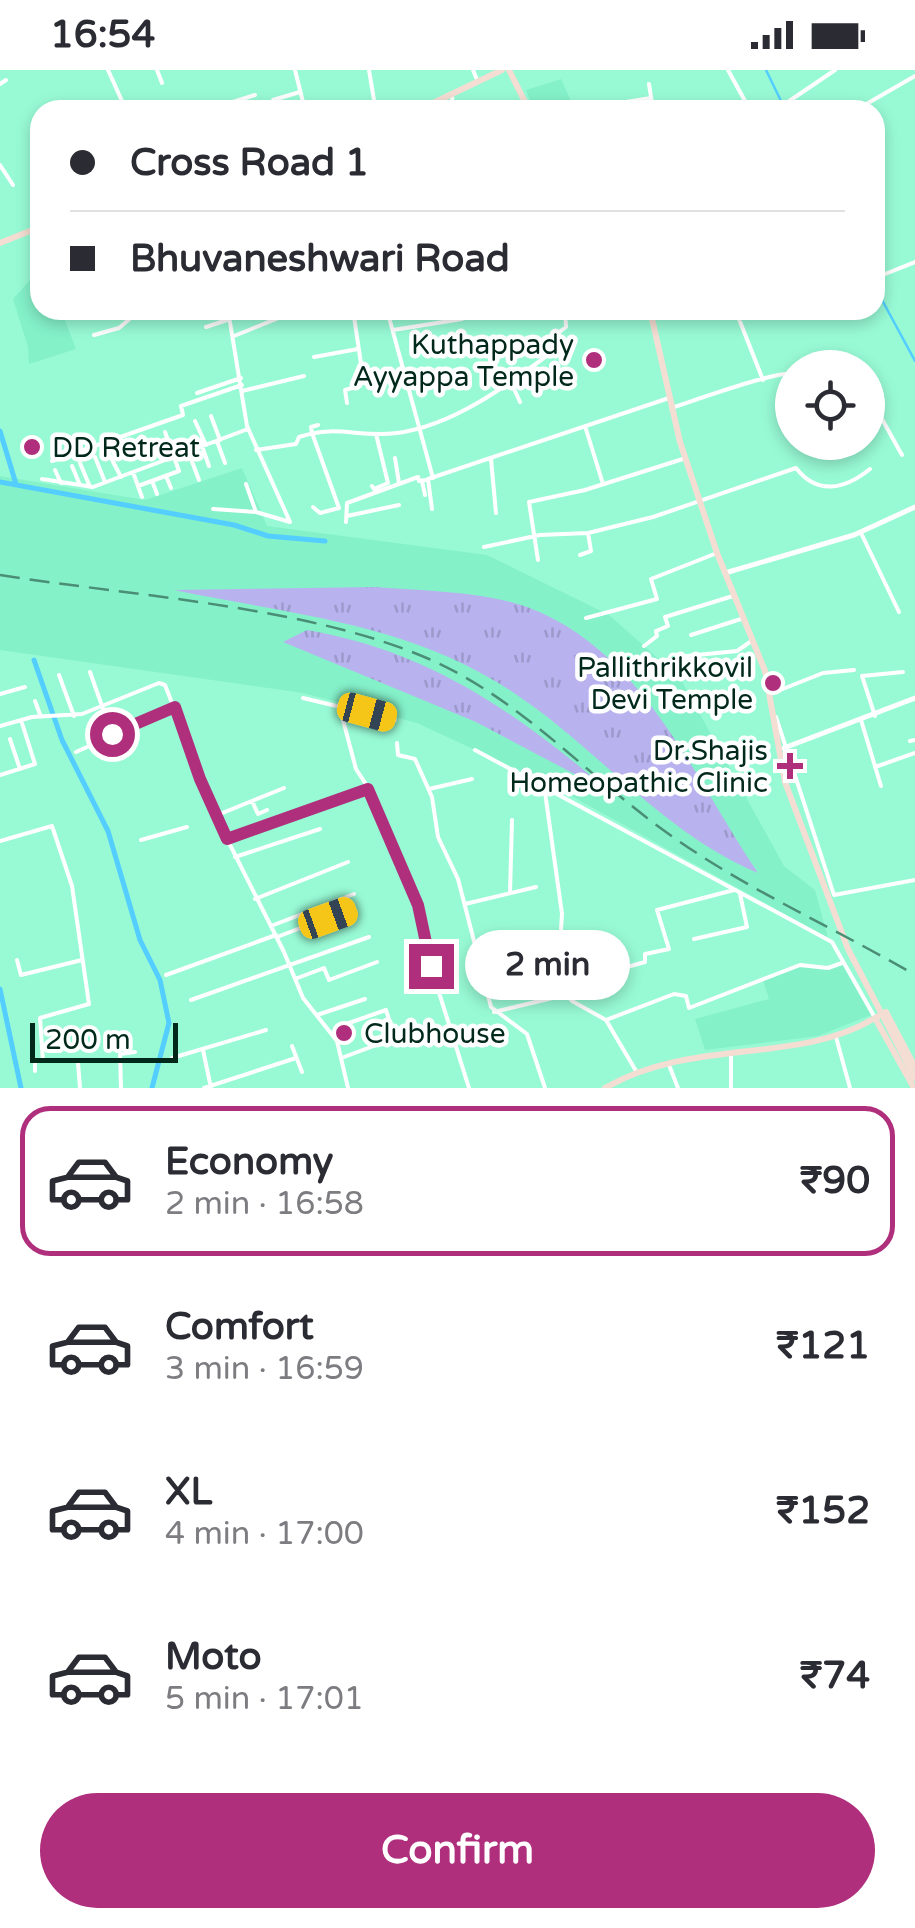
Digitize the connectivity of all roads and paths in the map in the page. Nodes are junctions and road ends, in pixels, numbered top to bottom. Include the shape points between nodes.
1 (108, 70) edge
2 (157, 70) edge
3 (295, 70) edge
4 (368, 70) edge
5 (473, 70) edge
6 (505, 70) edge
7 (728, 70) edge
8 (835, 70) edge
9 (915, 76) edge
10 (6, 80) dead end
11 (478, 82) junction
12 (162, 83) dead end
13 (0, 84) edge
14 (650, 84) dead end
15 (300, 92) junction
16 (255, 95) dead end
17 (452, 95) junction
18 (652, 98) joint
19 (122, 100) edge
20 (239, 100) edge
21 (273, 100) dead end
22 (302, 100) edge
23 (374, 100) edge
24 (437, 100) edge
25 (452, 100) edge
26 (523, 100) edge
27 (639, 100) edge
28 (744, 100) edge
29 (797, 100) edge
30 (873, 100) edge
31 (0, 165) edge
32 (13, 186) dead end
33 (30, 230) edge
34 (0, 243) edge
35 (915, 262) edge
36 (885, 274) edge
37 (128, 320) edge
38 (227, 320) edge
39 (230, 320) edge
40 (276, 320) edge
41 (354, 320) edge
42 (390, 320) edge
43 (456, 320) edge
44 (566, 320) edge
45 (652, 320) edge
46 (739, 320) edge
47 (206, 327) dead end
48 (392, 330) junction
49 (94, 335) dead end
50 (234, 336) junction
51 (358, 349) junction
52 (314, 357) dead end
53 (775, 374) edge
54 (304, 376) dead end
55 (510, 380) junction
56 (763, 380) junction
57 (241, 385) junction
58 (197, 393) dead end
59 (669, 398) junction
60 (347, 402) dead end
61 (520, 402) dead end
62 (671, 408) junction
63 (211, 416) dead end
64 (195, 420) dead end
65 (885, 424) edge
66 (585, 426) junction
67 (311, 427) junction
68 (420, 428) junction
69 (248, 429) junction
70 (164, 432) dead end
71 (376, 434) junction
72 (185, 440) dead end
73 (218, 440) junction
74 (204, 446) junction
75 (256, 450) junction
76 (189, 451) junction
77 (108, 452) dead end
78 (902, 455) dead end
79 (175, 456) junction
80 (95, 457) dead end
81 (395, 458) dead end
82 (686, 458) junction
83 (491, 459) junction
84 (52, 461) dead end
85 (80, 463) dead end
86 (225, 464) dead end
87 (72, 466) dead end
88 (210, 466) dead end
89 (870, 469) dead end
90 (56, 470) dead end
91 (133, 472) junction
92 (120, 476) junction
93 (166, 476) junction
94 (42, 478) dead end
95 (428, 479) junction
96 (198, 480) dead end
97 (152, 481) junction
98 (62, 482) junction
99 (105, 482) junction
100 (246, 484) dead end
101 (604, 484) junction
102 (80, 485) junction
103 (399, 485) junction
104 (90, 486) junction
105 (138, 486) junction
106 (372, 486) dead end
107 (388, 486) junction
108 (171, 488) dead end
109 (157, 494) dead end
110 (142, 497) dead end
111 (432, 498) junction
112 (700, 498) junction
113 (398, 505) dead end
114 (915, 507) edge
115 (312, 508) dead end
116 (339, 508) junction
117 (213, 509) dead end
118 (432, 509) dead end
119 (256, 512) junction
120 (496, 514) dead end
121 (347, 515) junction
122 (861, 532) junction
123 (588, 533) junction
124 (534, 536) junction
125 (484, 547) dead end
126 (717, 553) junction
127 (580, 554) dead end
128 (538, 560) dead end
129 (725, 573) junction
130 (734, 596) junction
131 (898, 612) dead end
132 (586, 618) dead end
133 (746, 618) junction
134 (692, 635) dead end
135 (754, 639) junction
136 (644, 646) dead end
137 (677, 657) dead end
138 (854, 670) dead end
139 (90, 672) dead end
140 (903, 672) dead end
141 (59, 676) dead end
142 (24, 688) dead end
143 (0, 694) edge
144 (770, 694) junction
145 (303, 698) dead end
146 (915, 698) edge
147 (35, 701) dead end
148 (100, 705) junction
149 (339, 705) junction
150 (175, 707) junction
151 (772, 708) junction
152 (41, 716) junction
153 (74, 716) junction
154 (875, 716) junction
155 (21, 720) junction
156 (395, 720) dead end
157 (861, 720) junction
158 (0, 726) edge
159 (112, 734) junction
160 (10, 739) dead end
161 (396, 743) dead end
162 (784, 748) junction
163 (476, 750) dead end
164 (76, 752) dead end
165 (915, 752) edge
166 (875, 768) junction
167 (20, 769) junction
168 (0, 775) edge
169 (472, 779) dead end
170 (544, 786) junction
171 (881, 786) dead end
172 (284, 788) dead end
173 (368, 789) junction
174 (428, 790) junction
175 (252, 801) junction
176 (267, 810) dead end
177 (215, 816) junction
178 (512, 820) dead end
179 (187, 828) dead end
180 (320, 829) dead end
181 (227, 839) junction
182 (141, 840) dead end
183 (0, 841) edge
184 (236, 857) junction
185 (348, 862) dead end
186 (915, 880) edge
187 (536, 887) dead end
188 (734, 890) junction
189 (510, 892) junction
190 (354, 894) dead end
191 (740, 894) junction
192 (255, 899) junction
193 (465, 904) junction
194 (354, 908) dead end
195 (271, 926) junction
196 (276, 936) junction
197 (368, 937) dead end
198 (694, 939) dead end
199 (17, 960) dead end
200 (82, 960) junction
201 (376, 962) dead end
202 (844, 962) junction
203 (290, 966) junction
204 (166, 975) dead end
205 (295, 979) junction
206 (565, 995) junction
207 (365, 998) dead end
208 (191, 1000) dead end
209 (494, 1012) junction
210 (316, 1015) junction
211 (875, 1018) junction
212 (606, 1020) junction
213 (346, 1024) dead end
214 (266, 1030) dead end
215 (836, 1038) junction
216 (292, 1046) dead end
217 (203, 1050) junction
218 (731, 1050) junction
219 (135, 1052) dead end
220 (344, 1056) junction
221 (172, 1058) dead end
222 (296, 1058) junction
223 (668, 1062) junction
224 (78, 1063) dead end
225 (915, 1067) edge
226 (35, 1070) dead end
227 (636, 1071) junction
228 (302, 1072) dead end
229 (915, 1078) edge
230 (730, 1087) edge
231 (80, 1088) edge
232 (121, 1088) edge
233 (208, 1088) edge
234 (348, 1088) edge
235 (469, 1088) edge
236 (545, 1088) edge
237 (605, 1088) edge
238 (678, 1088) edge
239 (850, 1088) edge
240 (914, 1088) edge

1 - 19 street
2 - 12 street
3 - 15 street
4 - 23 street
5 - 11 street
6 - 11 main road
6 - 26 main road
7 - 28 street
8 - 29 street
9 - 30 street
10 - 13 street
11 - 17 main road
14 - 18 street
15 - 21 street
15 - 22 street
16 - 20 street
17 - 24 main road
17 - 25 street
18 - 27 street
31 - 32 street
33 - 34 main road
35 - 36 street
37 - 49 street
38 - 47 street
39 - 50 street
40 - 50 street
41 - 51 street
42 - 48 street
43 - 48 street
44 - 55 street via 566,328 554,336 555,350
45 - 59 main road
46 - 56 street
48 - 68 street
50 - 57 street
51 - 52 street
51 - 60 street via 362,383 346,388
53 - 56 street
54 - 57 street
55 - 61 street
55 - 68 street
56 - 62 street
57 - 58 street
57 - 69 street
57 - 84 street via 181,406 183,415
59 - 62 main road
59 - 66 street
62 - 82 main road
63 - 73 street
64 - 74 street
65 - 78 street
66 - 83 street
66 - 101 street
67 - 71 street
67 - 75 street via 286,448
67 - 116 street
68 - 71 street
68 - 95 street
69 - 73 street
69 - 75 street
70 - 79 street
71 - 107 street
72 - 76 street
73 - 74 street
73 - 86 street
74 - 76 street
74 - 88 street
75 - 119 street via 290,522
76 - 79 street
76 - 96 street
77 - 92 street
79 - 91 street
79 - 93 street via 179,471
80 - 99 street
81 - 103 street
82 - 101 street
82 - 112 main road
83 - 95 street
83 - 120 street
85 - 104 street
87 - 102 street
89 - 112 street via 830,489 802,478 796,468
90 - 98 street
91 - 92 street
91 - 105 street
92 - 99 street
93 - 97 street
93 - 108 street
94 - 98 street
95 - 103 street
95 - 111 street
95 - 111 street via 425,498
97 - 105 street
97 - 109 street
98 - 102 street
99 - 104 street
100 - 119 street
101 - 124 street via 528,502
102 - 104 street
103 - 107 street
105 - 110 street
106 - 107 street
107 - 121 street via 347,503
111 - 118 street
112 - 123 street
112 - 126 main road
113 - 121 street
114 - 122 street
115 - 116 street
116 - 121 street
117 - 119 street
122 - 129 street
122 - 131 street
123 - 124 street
123 - 127 street via 591,551
124 - 125 street
124 - 128 street
126 - 129 main road
126 - 132 street via 651,579 656,599
129 - 130 main road
130 - 133 main road
130 - 136 street via 665,616 668,626
133 - 134 street
133 - 135 main road
135 - 137 street via 737,650
135 - 144 main road
138 - 144 street via 824,673
139 - 148 street
140 - 154 street via 862,676
141 - 153 street
142 - 143 street
144 - 151 main road
145 - 149 street
146 - 154 street
147 - 152 street
148 - 150 street via 160,683
148 - 153 street
148 - 159 street
149 - 156 street
149 - 173 street
150 - 159 street
150 - 177 street
151 - 162 street
151 - 229 main road via 784,782 848,949
152 - 153 street
152 - 155 street
154 - 157 street
155 - 158 street
155 - 167 street via 35,764
157 - 162 street
157 - 166 street
159 - 164 street
160 - 167 street
161 - 174 street via 398,755 415,758
162 - 186 street via 834,895
163 - 170 street
165 - 166 street
166 - 171 street
167 - 168 street
169 - 174 street
170 - 188 street
170 - 206 street via 562,914
172 - 175 street
173 - 181 street
173 - 235 street via 418,905
174 - 193 street
175 - 176 street via 258,814
175 - 177 street
177 - 181 street
178 - 189 street
179 - 182 street
180 - 184 street
181 - 184 street
183 - 200 street via 52,826 72,886
184 - 192 street
185 - 192 street
187 - 189 street
188 - 191 street
188 - 206 street via 657,910 670,950 644,954 645,962 595,976
189 - 193 street
190 - 195 street
191 - 198 street via 747,927
191 - 202 street via 832,942
192 - 195 street
193 - 209 street
194 - 196 street
195 - 196 street
196 - 203 street
196 - 204 street
197 - 203 street
199 - 200 street via 21,974
200 - 226 street via 89,1004 40,1018 43,1061 35,1061
201 - 205 street via 329,980 324,968
202 - 211 street
202 - 212 street via 800,966 689,1008 686,996 674,994
203 - 205 street
203 - 208 street
205 - 210 street
206 - 209 street
206 - 212 street
207 - 210 street
209 - 236 street via 527,1034
210 - 220 street
211 - 215 main road
211 - 225 main road via 886,1012
211 - 240 main road
212 - 227 street
213 - 220 street via 386,1010 396,1038
214 - 217 street
215 - 218 main road
215 - 239 street
216 - 222 street
217 - 221 street
217 - 233 street
218 - 223 main road
218 - 230 street
219 - 232 street via 120,1054
220 - 234 street
222 - 228 street
222 - 233 street
223 - 227 main road
223 - 238 street
224 - 231 street
227 - 237 main road

